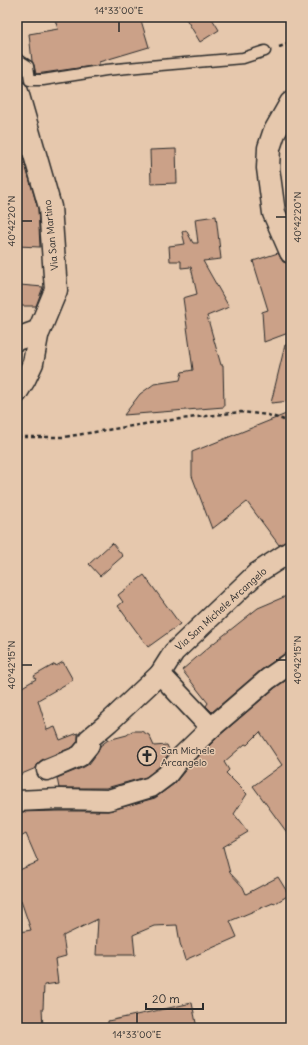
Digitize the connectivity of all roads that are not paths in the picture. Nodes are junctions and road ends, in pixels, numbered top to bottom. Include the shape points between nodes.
1 (265, 51) dead end
2 (17, 59) edge
3 (17, 92) edge
4 (291, 103) edge
5 (291, 252) edge
6 (39, 331) junction
7 (17, 339) edge
8 (17, 393) edge
9 (291, 551) edge
10 (291, 663) edge
11 (160, 674) junction
12 (211, 728) junction
13 (47, 770) dead end
14 (17, 801) edge

1 - 2 lane via 243,58 106,70 42,80 30,80 28,66
3 - 6 street, Via San Martino via 50,207 56,290
4 - 5 street via 274,133 269,148 268,168 274,213
6 - 7 street
6 - 8 street via 33,363
9 - 11 street, Via San Michele Arcangelo via 257,573 174,652
10 - 12 street
11 - 12 street
11 - 13 street, Via San Michele Arcangelo via 89,739 89,746 80,756
12 - 14 street via 180,758 167,775 151,787 138,792 108,800

